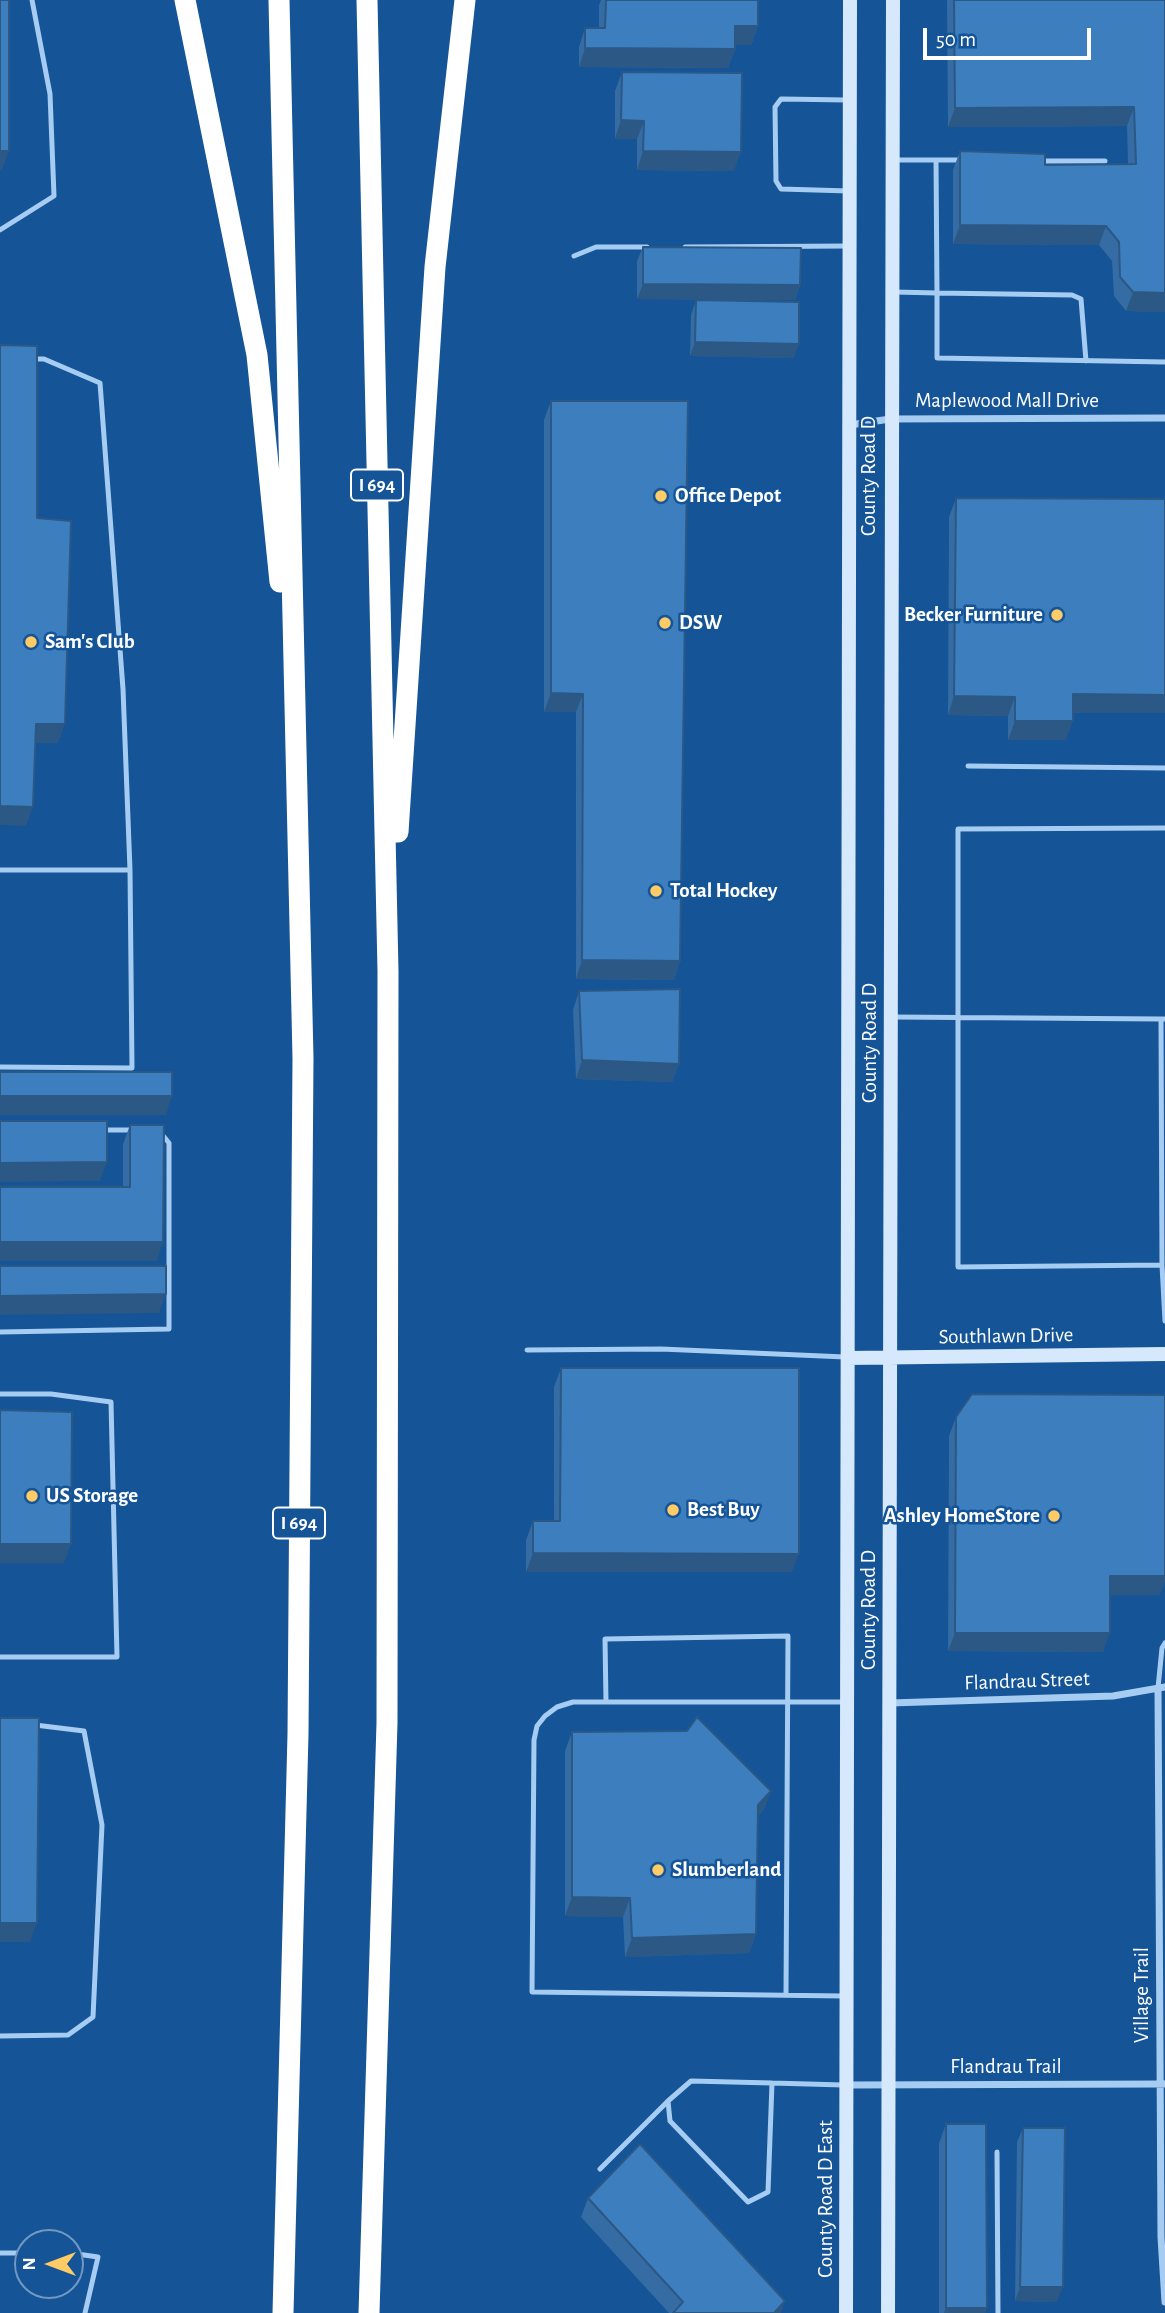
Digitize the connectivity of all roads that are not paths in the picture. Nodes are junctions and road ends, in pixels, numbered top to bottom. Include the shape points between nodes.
1 (33, 0) edge
2 (185, 0) edge
3 (279, 0) edge
4 (367, 0) edge
5 (465, 0) edge
6 (850, 0) edge
7 (893, 0) edge
8 (850, 100) junction
9 (892, 160) junction
10 (936, 160) junction
11 (975, 160) edge
12 (1027, 161) edge
13 (1105, 161) edge
14 (850, 191) junction
15 (0, 230) edge
16 (650, 247) edge
17 (677, 247) edge
18 (850, 247) junction
19 (575, 256) dead end
20 (891, 292) junction
21 (937, 293) junction
22 (22, 359) edge
23 (1086, 361) junction
24 (1165, 362) edge
25 (1165, 418) edge
26 (890, 419) junction
27 (850, 425) junction
28 (296, 733) junction
29 (968, 766) dead end
30 (1165, 768) edge
31 (1165, 828) edge
32 (0, 870) edge
33 (130, 870) junction
34 (388, 971) junction
35 (891, 1017) junction
36 (958, 1017) junction
37 (1163, 1019) edge
38 (0, 1067) edge
39 (92, 1130) edge
40 (144, 1130) edge
41 (157, 1130) edge
42 (1162, 1265) junction
43 (1165, 1321) edge
44 (0, 1332) edge
45 (527, 1350) dead end
46 (1165, 1354) edge
47 (849, 1357) junction
48 (891, 1359) junction
49 (0, 1394) edge
50 (1165, 1643) edge
51 (0, 1657) edge
52 (1161, 1688) edge
53 (606, 1702) junction
54 (789, 1702) junction
55 (848, 1702) junction
56 (890, 1703) junction
57 (22, 1724) edge
58 (786, 1996) junction
59 (847, 1996) junction
60 (0, 2036) edge
61 (772, 2083) junction
62 (1163, 2084) edge
63 (847, 2085) junction
64 (888, 2086) junction
65 (668, 2101) junction
66 (997, 2152) dead end
67 (600, 2169) dead end
68 (84, 2255) edge
69 (1165, 2302) edge
70 (85, 2313) edge
71 (283, 2313) edge
72 (369, 2313) edge
73 (846, 2313) edge
74 (888, 2313) edge
75 (998, 2313) edge

1 - 15 lane via 50,94 54,196
2 - 28 highway via 257,355
3 - 28 highway, I 694
4 - 34 highway, I 694
5 - 34 highway via 435,267
6 - 8 street, County Road D
7 - 9 street, County Road D
8 - 14 street, County Road D
8 - 14 lane via 781,99 775,107 776,181 781,189
9 - 10 lane
9 - 20 street, County Road D
10 - 11 lane
10 - 21 lane
12 - 13 lane
14 - 18 street, County Road D
16 - 19 lane via 596,247
17 - 18 lane
18 - 27 street, County Road D
20 - 21 lane
20 - 26 street, County Road D
21 - 23 lane via 1072,295 1081,299
21 - 23 lane via 937,358
22 - 33 lane via 44,359 100,383 123,689
23 - 24 lane
25 - 26 street, Maplewood Mall Drive
26 - 27 street, Maplewood Mall Drive
26 - 35 street, County Road D
27 - 47 street, County Road D
28 - 71 highway, I 694 via 303,1058 298,1720
29 - 30 lane
31 - 36 lane via 958,829
32 - 33 lane
33 - 38 lane via 132,1068
34 - 72 highway, I 694 via 387,1723
35 - 36 lane
35 - 48 street, County Road D
36 - 37 lane
36 - 42 lane via 958,1267
37 - 42 lane
39 - 40 lane
41 - 44 lane via 169,1143 169,1329
42 - 43 lane
45 - 47 lane via 661,1349
46 - 48 street, Southlawn Drive
47 - 48 street, Southlawn Drive
47 - 55 street, County Road D
48 - 56 street, County Road D
49 - 51 lane via 51,1394 111,1402 117,1657
50 - 52 lane
52 - 56 street, Flandrau Street via 1113,1696
52 - 62 street, Village Trail
53 - 54 lane
53 - 54 lane via 605,1639 788,1636
53 - 58 lane via 556,1707 537,1726 531,1992
54 - 55 lane
54 - 58 lane
55 - 59 street, County Road D
56 - 64 street, County Road D
57 - 60 lane via 85,1731 102,1825 93,2017 68,2035
58 - 59 lane
59 - 63 street, County Road D
61 - 63 lane
61 - 65 lane via 691,2081
61 - 65 lane via 768,2192 748,2202 670,2121
62 - 64 street, Flandrau Trail
62 - 69 street, Village Trail via 1161,2260
63 - 64 street, Flandrau Trail
63 - 73 street, County Road D East
64 - 74 street
65 - 67 lane
66 - 75 lane
68 - 70 lane via 98,2257

